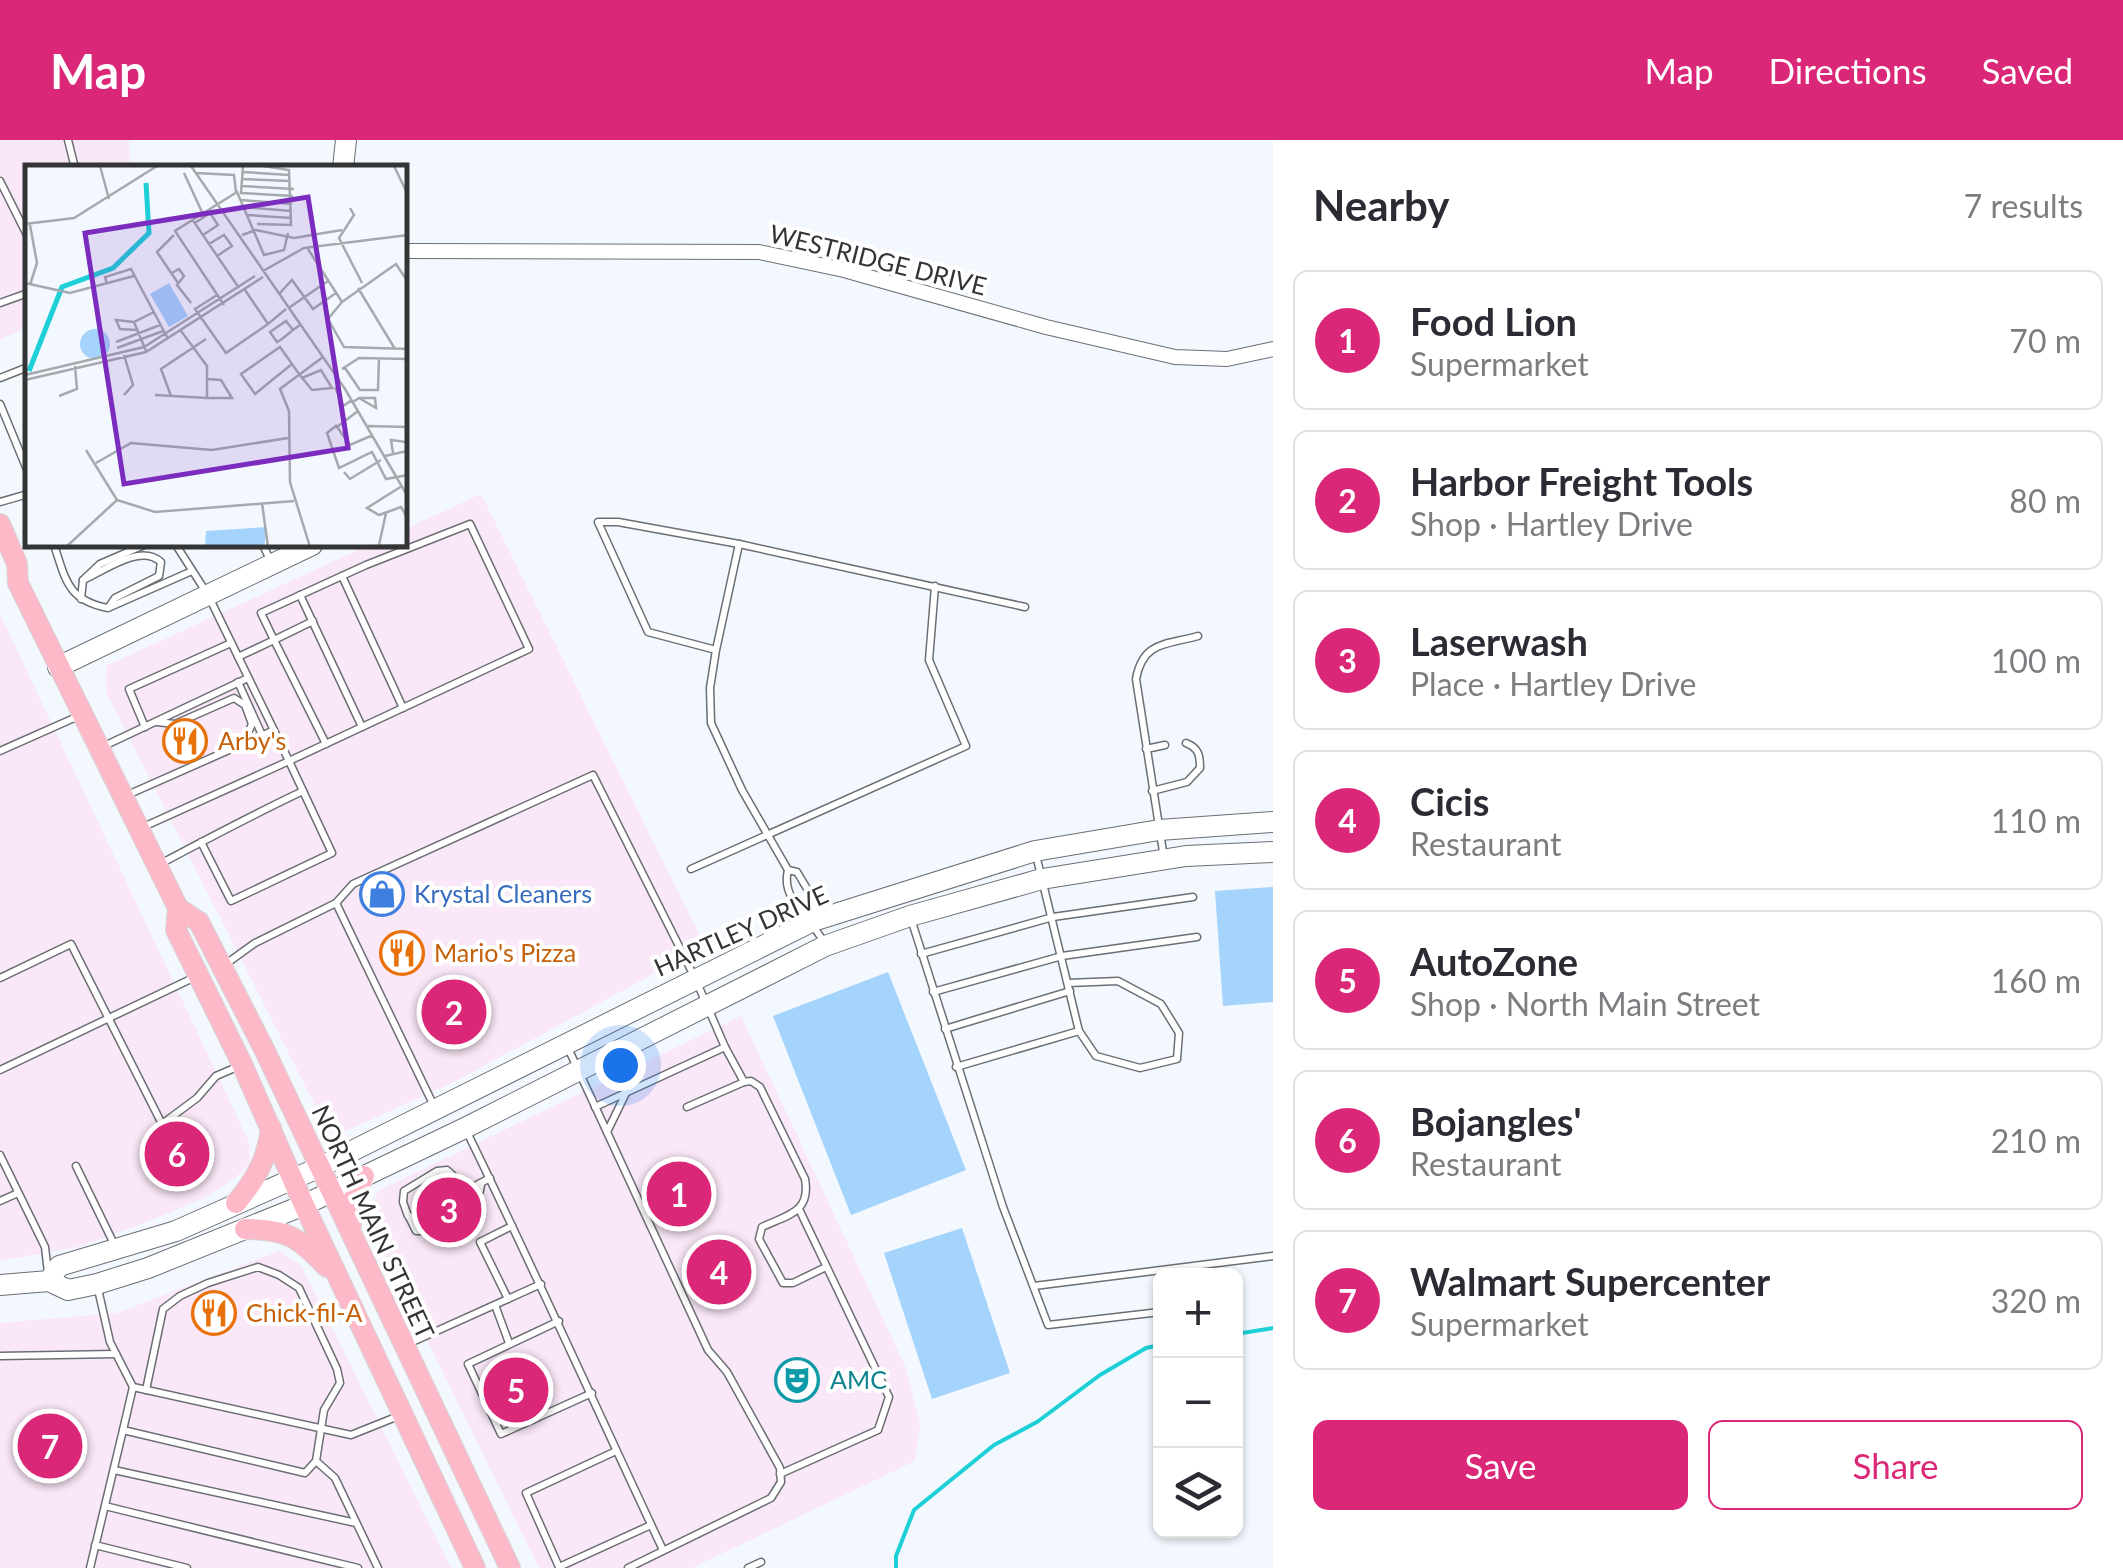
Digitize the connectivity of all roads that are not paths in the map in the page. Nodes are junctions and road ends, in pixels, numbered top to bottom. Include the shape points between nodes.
1 (68, 140) edge
2 (346, 140) edge
3 (74, 165) edge
4 (343, 165) edge
5 (0, 181) edge
6 (25, 231) edge
7 (408, 251) edge
8 (25, 294) edge
9 (0, 303) edge
10 (1273, 349) edge
11 (25, 368) edge
12 (0, 378) edge
13 (0, 404) edge
14 (25, 465) edge
15 (25, 495) edge
16 (0, 502) edge
17 (0, 524) edge
18 (739, 544) junction
19 (55, 548) edge
20 (137, 548) edge
21 (178, 548) edge
22 (299, 548) edge
23 (268, 555) edge
24 (192, 571) junction
25 (9, 573) edge
26 (342, 576) junction
27 (82, 580) junction
28 (935, 586) junction
29 (300, 594) junction
30 (208, 595) junction
31 (80, 599) junction
32 (1025, 607) dead end
33 (108, 608) junction
34 (313, 622) junction
35 (1198, 636) dead end
36 (274, 640) junction
37 (231, 643) junction
38 (716, 650) junction
39 (238, 657) junction
40 (58, 668) junction
41 (248, 678) junction
42 (238, 682) junction
43 (403, 708) junction
44 (82, 715) junction
45 (155, 722) junction
46 (145, 726) junction
47 (362, 727) junction
48 (272, 730) junction
49 (262, 735) junction
50 (1186, 743) dead end
51 (326, 744) junction
52 (1165, 745) dead end
53 (99, 748) junction
54 (231, 749) junction
55 (1146, 749) junction
56 (0, 750) edge
57 (289, 761) junction
58 (1152, 790) junction
59 (303, 792) junction
60 (124, 796) junction
61 (1273, 822) edge
62 (140, 829) junction
63 (1159, 830) junction
64 (767, 834) junction
65 (201, 842) junction
66 (1035, 851) junction
67 (1273, 852) edge
68 (1164, 860) junction
69 (158, 865) junction
70 (691, 869) dead end
71 (788, 870) junction
72 (1042, 879) junction
73 (1193, 897) dead end
74 (336, 903) junction
75 (178, 908) junction
76 (910, 916) junction
77 (1052, 917) junction
78 (812, 921) junction
79 (1196, 937) dead end
80 (825, 946) junction
81 (922, 954) junction
82 (1062, 956) junction
83 (222, 967) junction
84 (196, 969) junction
85 (0, 978) edge
86 (695, 978) junction
87 (1069, 987) junction
88 (933, 992) junction
89 (707, 1007) junction
90 (110, 1017) junction
91 (944, 1029) junction
92 (1079, 1030) junction
93 (566, 1042) junction
94 (726, 1047) junction
95 (242, 1064) junction
96 (956, 1067) junction
97 (0, 1070) edge
98 (578, 1072) junction
99 (744, 1082) junction
100 (626, 1091) junction
101 (595, 1107) junction
102 (688, 1107) dead end
103 (436, 1110) junction
104 (271, 1126) junction
105 (466, 1128) junction
106 (607, 1133) junction
107 (0, 1155) edge
108 (76, 1166) dead end
109 (320, 1167) junction
110 (364, 1176) junction
111 (294, 1178) junction
112 (490, 1178) junction
113 (481, 1183) junction
114 (468, 1189) junction
115 (18, 1192) junction
116 (332, 1192) junction
117 (0, 1201) edge
118 (236, 1203) junction
119 (304, 1205) junction
120 (799, 1209) junction
121 (408, 1216) junction
122 (512, 1226) junction
123 (245, 1229) junction
124 (351, 1232) junction
125 (117, 1250) junction
126 (1273, 1256) edge
127 (1193, 1264) junction
128 (826, 1267) junction
129 (1193, 1268) edge
130 (338, 1280) junction
131 (49, 1281) junction
132 (97, 1284) junction
133 (540, 1284) junction
134 (0, 1285) edge
135 (1034, 1286) junction
136 (508, 1299) junction
137 (495, 1305) junction
138 (1153, 1313) edge
139 (559, 1321) junction
140 (509, 1343) junction
141 (404, 1346) junction
142 (116, 1354) junction
143 (0, 1356) edge
144 (133, 1387) junction
145 (146, 1390) junction
146 (592, 1393) junction
147 (402, 1415) junction
148 (122, 1430) junction
149 (321, 1431) junction
150 (616, 1450) junction
151 (316, 1461) junction
152 (114, 1470) junction
153 (780, 1474) junction
154 (105, 1506) junction
155 (357, 1524) junction
156 (651, 1525) junction
157 (96, 1546) junction
158 (663, 1550) junction
159 (761, 1562) dead end
160 (90, 1568) edge
161 (188, 1568) edge
162 (358, 1568) edge
163 (378, 1568) edge
164 (475, 1568) edge
165 (510, 1568) edge
166 (628, 1568) edge
167 (748, 1568) edge

1 - 3 lane
2 - 4 street
5 - 6 lane
7 - 10 street, WESTRIDGE DRIVE via 759,252 1159,354 1226,359
8 - 9 lane
11 - 12 lane
13 - 14 lane
15 - 16 lane
17 - 25 main road, NORTH MAIN STREET
18 - 28 lane
18 - 38 lane
18 - 38 lane via 598,522 648,632
19 - 31 lane via 67,586
20 - 27 lane
21 - 24 lane
22 - 23 street
23 - 30 street
24 - 30 lane
24 - 33 lane
25 - 40 main road, NORTH MAIN STREET
26 - 29 lane
26 - 43 lane
26 - 43 lane via 470,524 529,649
27 - 31 lane
27 - 33 lane via 141,555 161,562 158,576
28 - 32 lane
28 - 64 lane via 929,660 966,746
29 - 34 lane
29 - 36 lane via 261,614
30 - 37 lane
30 - 40 street
31 - 33 lane
34 - 36 lane
34 - 47 lane
35 - 55 lane via 1149,649 1140,661 1136,679
36 - 39 lane
36 - 51 lane
37 - 39 lane
37 - 46 lane via 130,689
38 - 64 lane via 711,722
39 - 41 lane
40 - 44 main road, NORTH MAIN STREET
41 - 42 lane
41 - 48 lane
42 - 45 lane
42 - 49 lane
43 - 47 lane
44 - 53 main road, NORTH MAIN STREET
44 - 56 lane
45 - 46 lane
45 - 54 lane via 175,724 240,700 252,724
46 - 53 lane
47 - 51 lane
48 - 49 lane
48 - 57 lane
49 - 54 lane
50 - 58 lane via 1200,756 1200,768 1187,782
51 - 57 lane
52 - 55 lane
53 - 60 main road, NORTH MAIN STREET
54 - 60 lane
55 - 58 lane
57 - 59 lane
57 - 62 lane
58 - 63 lane
59 - 65 lane
59 - 65 lane via 332,853 231,901
60 - 62 main road, NORTH MAIN STREET
61 - 63 street, HARTLEY DRIVE
62 - 69 main road, NORTH MAIN STREET
63 - 66 street, HARTLEY DRIVE
63 - 68 lane
64 - 70 lane
64 - 71 lane
65 - 69 lane
66 - 72 lane
66 - 78 street, HARTLEY DRIVE
67 - 68 street, HARTLEY DRIVE
68 - 72 street, HARTLEY DRIVE
69 - 75 main road, NORTH MAIN STREET
71 - 78 lane via 785,880 797,909
71 - 78 lane via 797,872 815,902
72 - 76 street, HARTLEY DRIVE
72 - 77 lane
73 - 77 lane
74 - 83 lane
74 - 86 lane via 353,884 592,774
74 - 103 lane
75 - 83 main road, NORTH MAIN STREET via 200,922
75 - 84 main road, NORTH MAIN STREET via 176,930
76 - 80 street, HARTLEY DRIVE
76 - 81 lane
77 - 81 lane
77 - 82 lane
78 - 80 lane
78 - 86 street, HARTLEY DRIVE
79 - 82 lane
80 - 89 street, HARTLEY DRIVE
81 - 88 lane
82 - 87 lane
82 - 88 lane
83 - 84 main road
83 - 109 main road, NORTH MAIN STREET
84 - 90 lane
84 - 95 main road, NORTH MAIN STREET
85 - 90 lane via 72,944
86 - 89 lane
86 - 93 street, HARTLEY DRIVE
87 - 91 lane
87 - 92 lane
87 - 92 lane via 1118,981 1161,1004 1179,1033 1177,1059 1140,1068 1096,1056
88 - 91 lane
89 - 94 lane
89 - 98 street, HARTLEY DRIVE
90 - 95 lane via 162,1124 216,1076
90 - 97 lane
91 - 96 lane
92 - 96 lane
93 - 98 lane
93 - 103 street, HARTLEY DRIVE
94 - 99 lane
94 - 100 lane
95 - 104 main road, NORTH MAIN STREET
96 - 135 lane
98 - 101 lane
98 - 105 street, HARTLEY DRIVE
99 - 102 lane
99 - 120 lane via 760,1087 805,1180 806,1200
100 - 101 lane
100 - 106 lane
101 - 106 lane
103 - 109 street, HARTLEY DRIVE
104 - 111 main road, NORTH MAIN STREET
104 - 118 main road via 258,1176
105 - 110 street, HARTLEY DRIVE
105 - 112 lane
106 - 153 lane via 708,1350 727,1372
107 - 115 lane
108 - 125 lane
109 - 111 street, HARTLEY DRIVE
109 - 116 main road, NORTH MAIN STREET
110 - 116 street, HARTLEY DRIVE
110 - 124 main road via 351,1204
111 - 118 street, HARTLEY DRIVE
111 - 119 main road, NORTH MAIN STREET
112 - 113 lane
112 - 122 lane
113 - 114 lane
113 - 121 lane via 472,1206 452,1218 416,1231
114 - 121 lane
114 - 121 lane via 447,1170 437,1171 404,1191
115 - 117 lane
115 - 131 lane via 45,1246
116 - 119 street, HARTLEY DRIVE
116 - 124 main road, NORTH MAIN STREET
118 - 125 street, HARTLEY DRIVE
119 - 123 street, HARTLEY DRIVE
119 - 130 main road, NORTH MAIN STREET
120 - 128 lane
120 - 128 lane via 762,1227 758,1239 782,1282
122 - 133 lane
122 - 136 lane via 480,1242
123 - 130 main road via 296,1237
123 - 132 street, HARTLEY DRIVE
124 - 141 main road, NORTH MAIN STREET
125 - 131 street, HARTLEY DRIVE via 59,1266
126 - 127 lane
127 - 129 lane
127 - 135 lane
128 - 153 lane via 889,1397 878,1430
130 - 147 main road, NORTH MAIN STREET
131 - 132 street via 68,1290
131 - 134 street
132 - 142 lane
133 - 136 lane
133 - 139 lane
135 - 138 lane via 1048,1325
136 - 137 lane
137 - 140 lane
137 - 141 lane
139 - 140 lane
139 - 146 lane
140 - 146 lane via 468,1364 501,1434
141 - 165 main road, NORTH MAIN STREET
142 - 143 lane
142 - 144 lane
144 - 145 lane
144 - 148 lane
145 - 149 lane
145 - 149 lane via 163,1310 180,1296 258,1268 299,1288 337,1370 340,1383
146 - 150 lane
147 - 149 lane via 351,1435
147 - 164 main road, NORTH MAIN STREET
148 - 151 lane via 305,1473
148 - 152 lane
149 - 151 lane
150 - 156 lane
150 - 156 lane via 526,1494 559,1567
151 - 155 lane via 335,1478
152 - 154 lane
152 - 155 lane
153 - 158 lane via 771,1498
154 - 157 lane
154 - 162 lane
155 - 163 lane
156 - 158 lane
157 - 160 lane
157 - 161 lane
158 - 166 lane
159 - 167 lane

